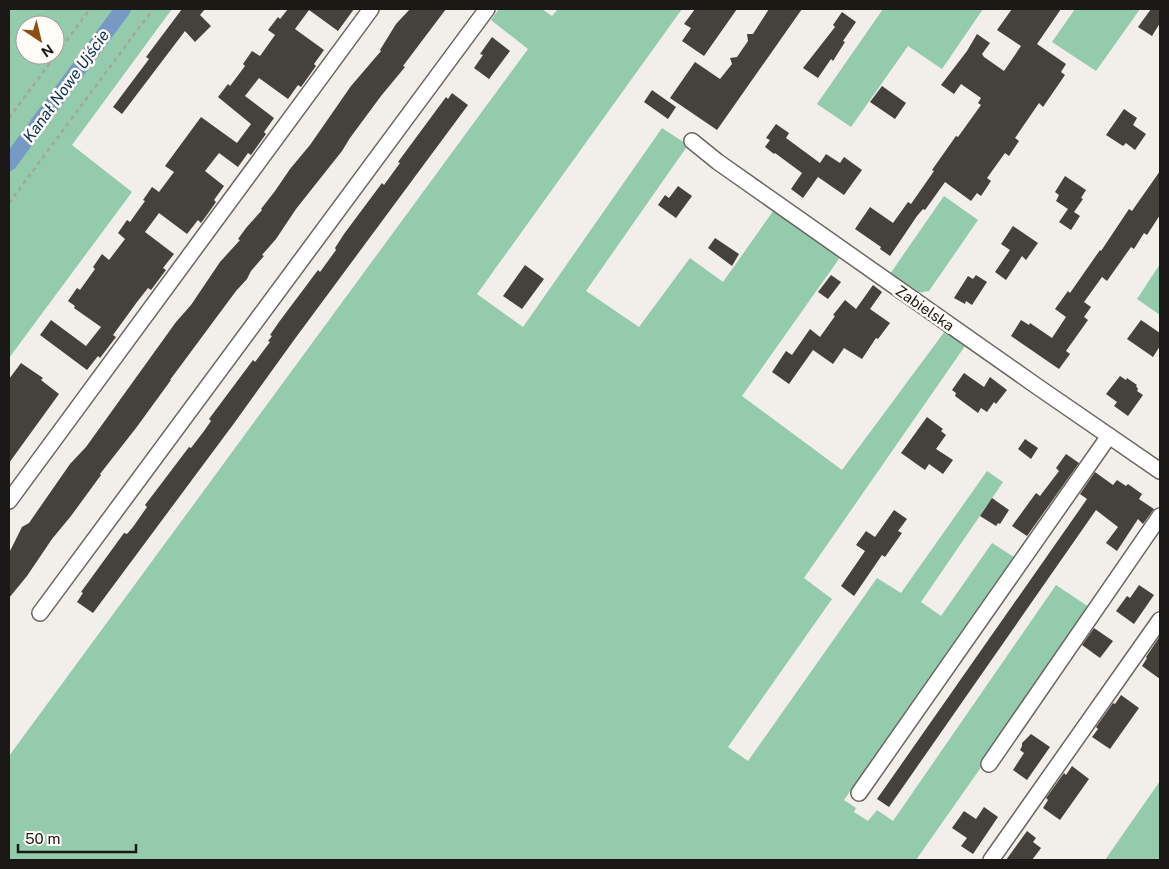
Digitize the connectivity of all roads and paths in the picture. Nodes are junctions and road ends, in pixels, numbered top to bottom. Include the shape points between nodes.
1 (90, 9) edge
2 (153, 9) edge
3 (371, 9) edge
4 (487, 9) edge
5 (9, 118) edge
6 (692, 141) dead end
7 (9, 203) edge
8 (1109, 436) junction
9 (1160, 471) edge
10 (9, 501) edge
11 (1160, 516) edge
12 (40, 613) dead end
13 (1160, 620) edge
14 (989, 764) dead end
15 (858, 793) dead end
16 (991, 860) edge

1 - 5 path
2 - 7 path
3 - 10 street
4 - 12 street
6 - 8 street, Zabielska
8 - 9 street, Zabielska
8 - 15 street
11 - 14 street
13 - 16 street

